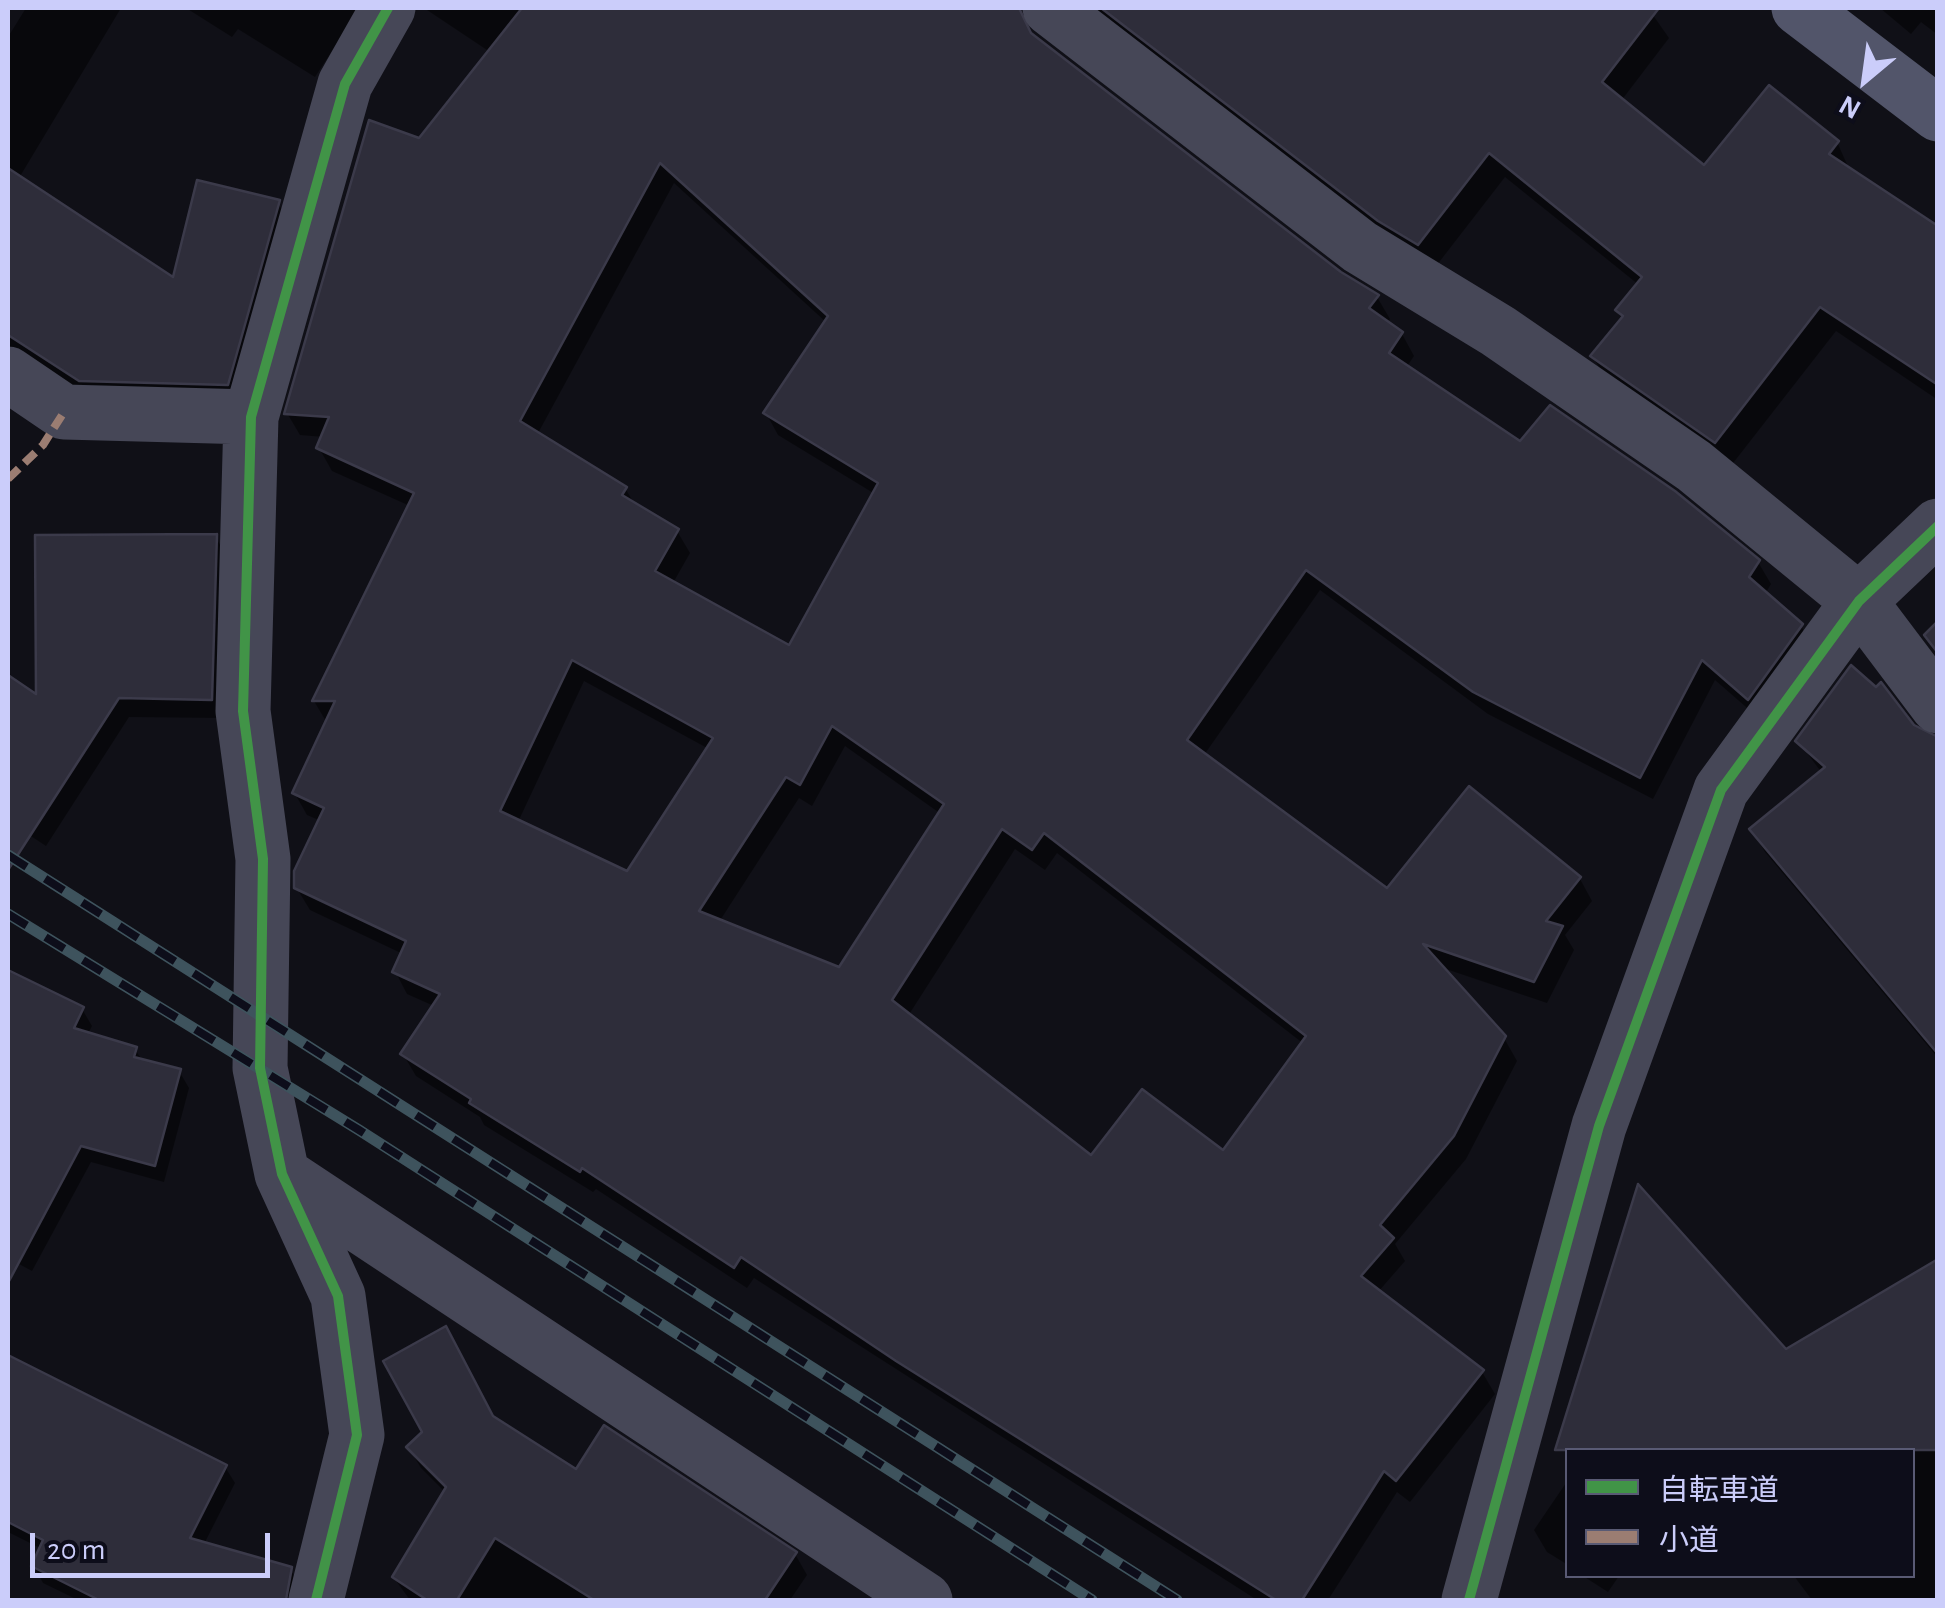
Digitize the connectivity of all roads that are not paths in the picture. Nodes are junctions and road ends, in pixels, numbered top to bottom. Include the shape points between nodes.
1 (388, 8) edge
2 (1050, 8) edge
3 (1800, 8) edge
4 (1938, 114) edge
5 (8, 374) edge
6 (250, 416) junction
7 (1938, 526) edge
8 (1859, 602) junction
9 (1938, 706) edge
10 (282, 1174) junction
11 (316, 1600) edge
12 (925, 1600) edge
13 (1469, 1600) edge

1 - 6 street via 345,84
2 - 8 street via 1360,247 1498,331 1694,466
3 - 4 main road
5 - 6 street via 64,412
6 - 10 street via 243,711 263,859 260,1068
7 - 8 street
8 - 9 street
8 - 13 street via 1721,790 1599,1126
10 - 11 street via 338,1296 357,1435
10 - 12 street

